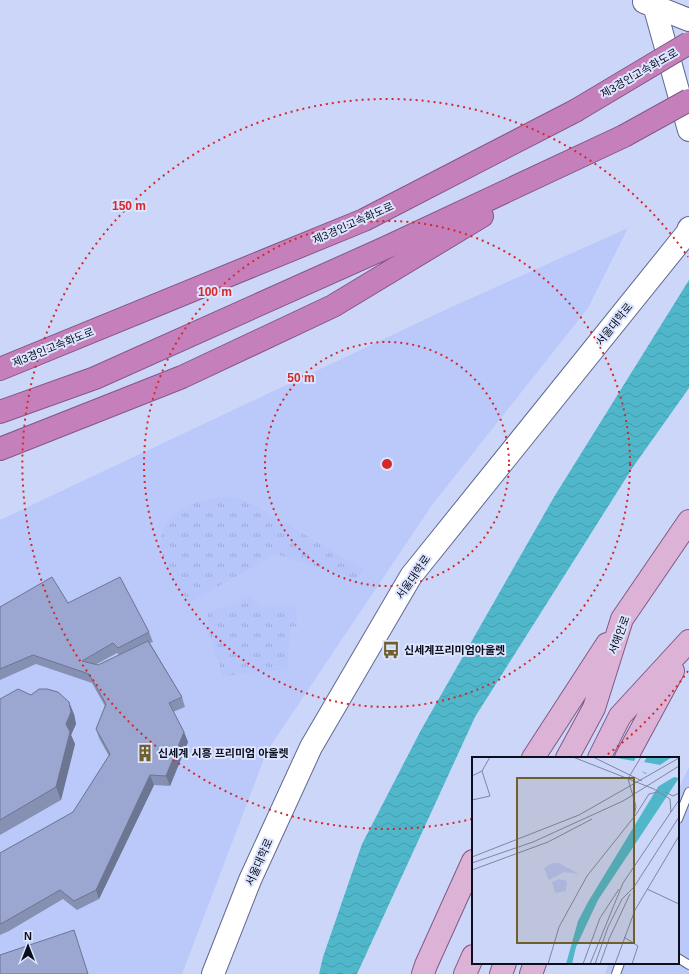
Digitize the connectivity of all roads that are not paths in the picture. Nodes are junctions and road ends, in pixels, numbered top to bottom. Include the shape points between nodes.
1 (650, 2) edge
2 (689, 20) edge
3 (689, 44) edge
4 (689, 100) edge
5 (689, 130) edge
6 (584, 155) junction
7 (688, 231) edge
8 (0, 369) edge
9 (0, 412) edge
10 (0, 449) edge
11 (689, 522) edge
12 (622, 619) junction
13 (689, 641) edge
14 (534, 757) edge
15 (568, 757) edge
16 (600, 757) edge
17 (627, 757) edge
18 (689, 792) edge
19 (679, 817) edge
20 (472, 863) edge
21 (472, 958) edge
22 (679, 959) edge
23 (505, 964) edge
24 (535, 964) edge
25 (620, 964) edge
26 (689, 965) edge
27 (213, 974) edge
28 (423, 974) edge
29 (465, 974) edge
30 (501, 974) edge
31 (531, 974) edge
32 (616, 974) edge

1 - 2 main road
1 - 5 main road
3 - 8 highway, 제3경인고속화도로, bridge via 575,111 364,220
4 - 6 highway, bridge
6 - 9 highway via 385,248 95,378
6 - 10 highway via 332,306 182,377
7 - 27 main road, 서울대학로 via 411,576 311,747 250,880
11 - 12 main road, 서해안로
12 - 14 main road
12 - 15 main road, 서해안로 via 594,708
13 - 16 main road via 620,716
13 - 17 main road
18 - 19 lane
20 - 28 main road
21 - 29 main road
22 - 26 lane
23 - 30 main road
24 - 31 main road
25 - 32 lane

